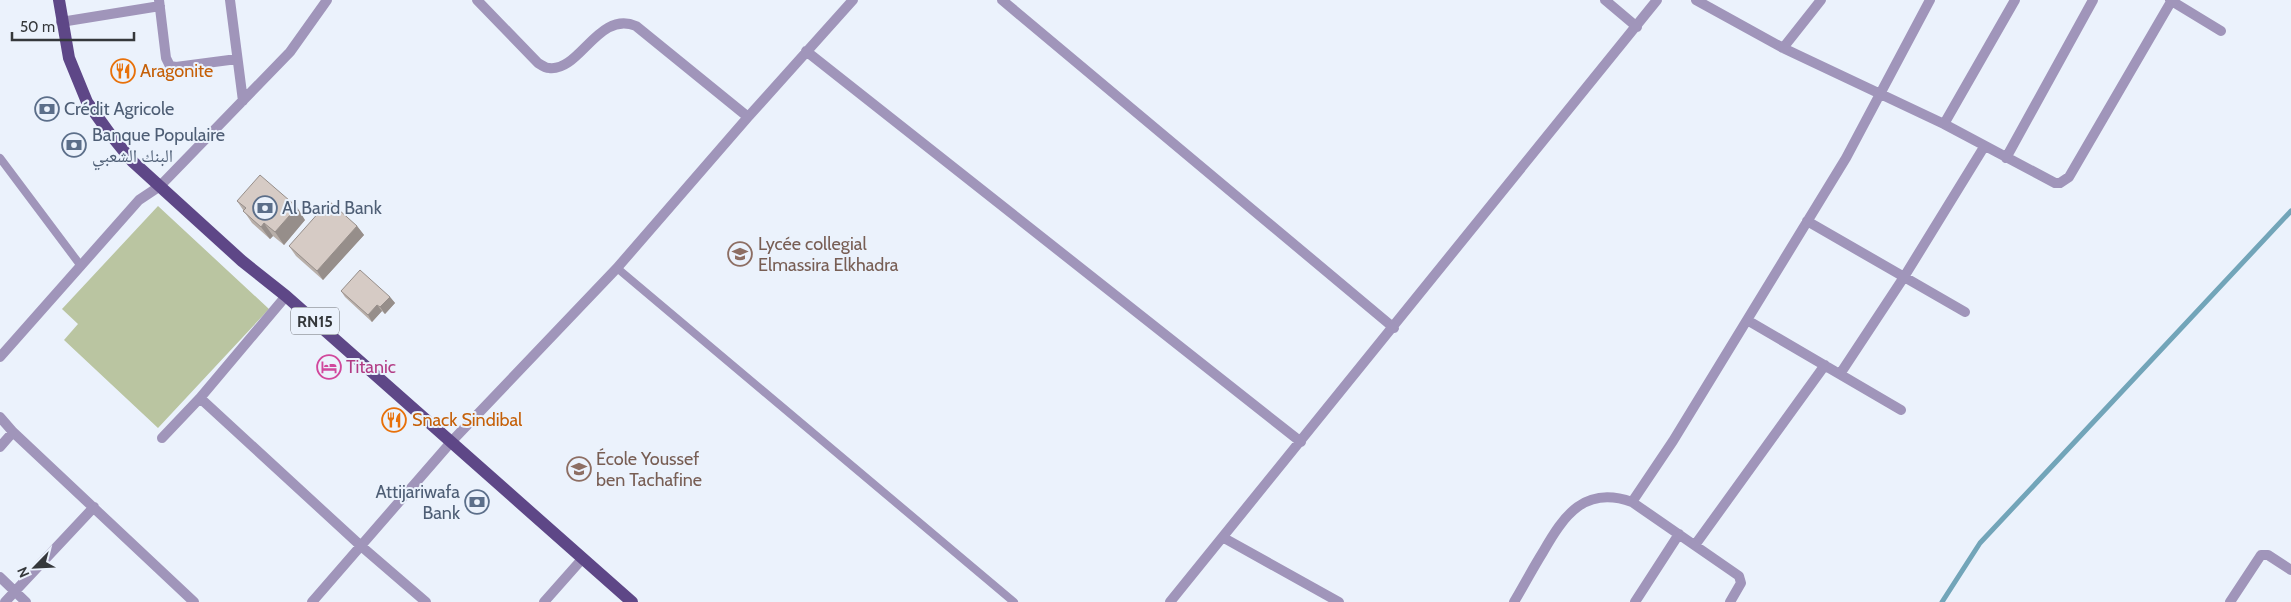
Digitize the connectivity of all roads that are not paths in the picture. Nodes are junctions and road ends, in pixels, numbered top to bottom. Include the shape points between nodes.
1 (58, 0) edge
2 (230, 0) edge
3 (327, 0) edge
4 (477, 0) edge
5 (1002, 0) edge
6 (1605, 0) edge
7 (1657, 0) edge
8 (1696, 0) edge
9 (1821, 0) edge
10 (1930, 0) edge
11 (2014, 0) edge
12 (2093, 0) edge
13 (2171, 0) edge
14 (850, 1) edge
15 (159, 3) edge
16 (61, 22) junction
17 (1637, 28) junction
18 (2221, 31) dead end
19 (1783, 48) junction
20 (806, 51) junction
21 (237, 58) junction
22 (1881, 93) junction
23 (243, 101) junction
24 (748, 117) junction
25 (1944, 124) junction
26 (1984, 147) junction
27 (0, 158) edge
28 (2006, 158) junction
29 (160, 186) junction
30 (1807, 221) junction
31 (81, 266) junction
32 (617, 268) junction
33 (1904, 277) junction
34 (286, 296) junction
35 (1965, 312) dead end
36 (1747, 320) junction
37 (1394, 328) junction
38 (0, 357) edge
39 (1825, 365) junction
40 (1840, 374) junction
41 (200, 398) junction
42 (1901, 410) dead end
43 (0, 417) edge
44 (13, 432) junction
45 (162, 438) dead end
46 (452, 441) junction
47 (1301, 442) junction
48 (0, 447) edge
49 (1632, 502) junction
50 (94, 507) junction
51 (1679, 534) junction
52 (1224, 538) junction
53 (1695, 545) junction
54 (361, 546) junction
55 (584, 558) junction
56 (2291, 570) edge
57 (0, 577) edge
58 (15, 591) junction
59 (5, 602) edge
60 (26, 602) edge
61 (194, 602) edge
62 (312, 602) edge
63 (426, 602) edge
64 (544, 602) edge
65 (632, 602) edge
66 (1014, 602) edge
67 (1170, 602) edge
68 (1339, 602) edge
69 (1514, 602) edge
70 (1635, 602) edge
71 (1730, 602) edge
72 (2230, 602) edge

1 - 16 main road, RN15
2 - 21 street
3 - 23 street via 290,52
4 - 24 street via 538,63 549,68 560,67 609,26 628,22
5 - 37 street
6 - 17 street
7 - 17 street
8 - 19 street
9 - 19 street
10 - 22 street
11 - 25 street
12 - 28 street
13 - 18 street
13 - 28 street via 2069,177 2060,183 2050,182
14 - 20 street
15 - 16 street
15 - 21 street via 166,58 170,66
16 - 29 main road, RN15 via 69,58 87,102 132,161
17 - 37 street
19 - 22 street
20 - 24 street
20 - 47 street
21 - 23 street
22 - 25 street
22 - 30 street
23 - 29 street
24 - 32 street
25 - 26 street
26 - 28 street
26 - 33 street
27 - 31 lane
29 - 31 street via 139,200
29 - 34 main road, RN15 via 242,261
30 - 33 street
30 - 36 street
31 - 38 street
32 - 46 street
32 - 66 lane
33 - 35 street
33 - 40 street
34 - 41 street
34 - 46 main road, RN15
36 - 39 street
36 - 49 street
37 - 47 street
39 - 40 street
39 - 53 street
40 - 42 street
41 - 45 street
41 - 54 street
43 - 44 street
44 - 48 street
44 - 50 street
46 - 54 street
46 - 55 main road, RN15
47 - 52 street
49 - 51 street
49 - 69 street via 1604,497 1577,506 1558,524
50 - 58 street
50 - 61 street
51 - 53 street
51 - 70 street
52 - 67 street
52 - 68 street
53 - 71 street via 1741,579
54 - 62 street
54 - 63 street
55 - 64 street
55 - 65 main road, RN15
56 - 72 street via 2268,555 2261,555
57 - 58 street
58 - 59 street
58 - 60 street

